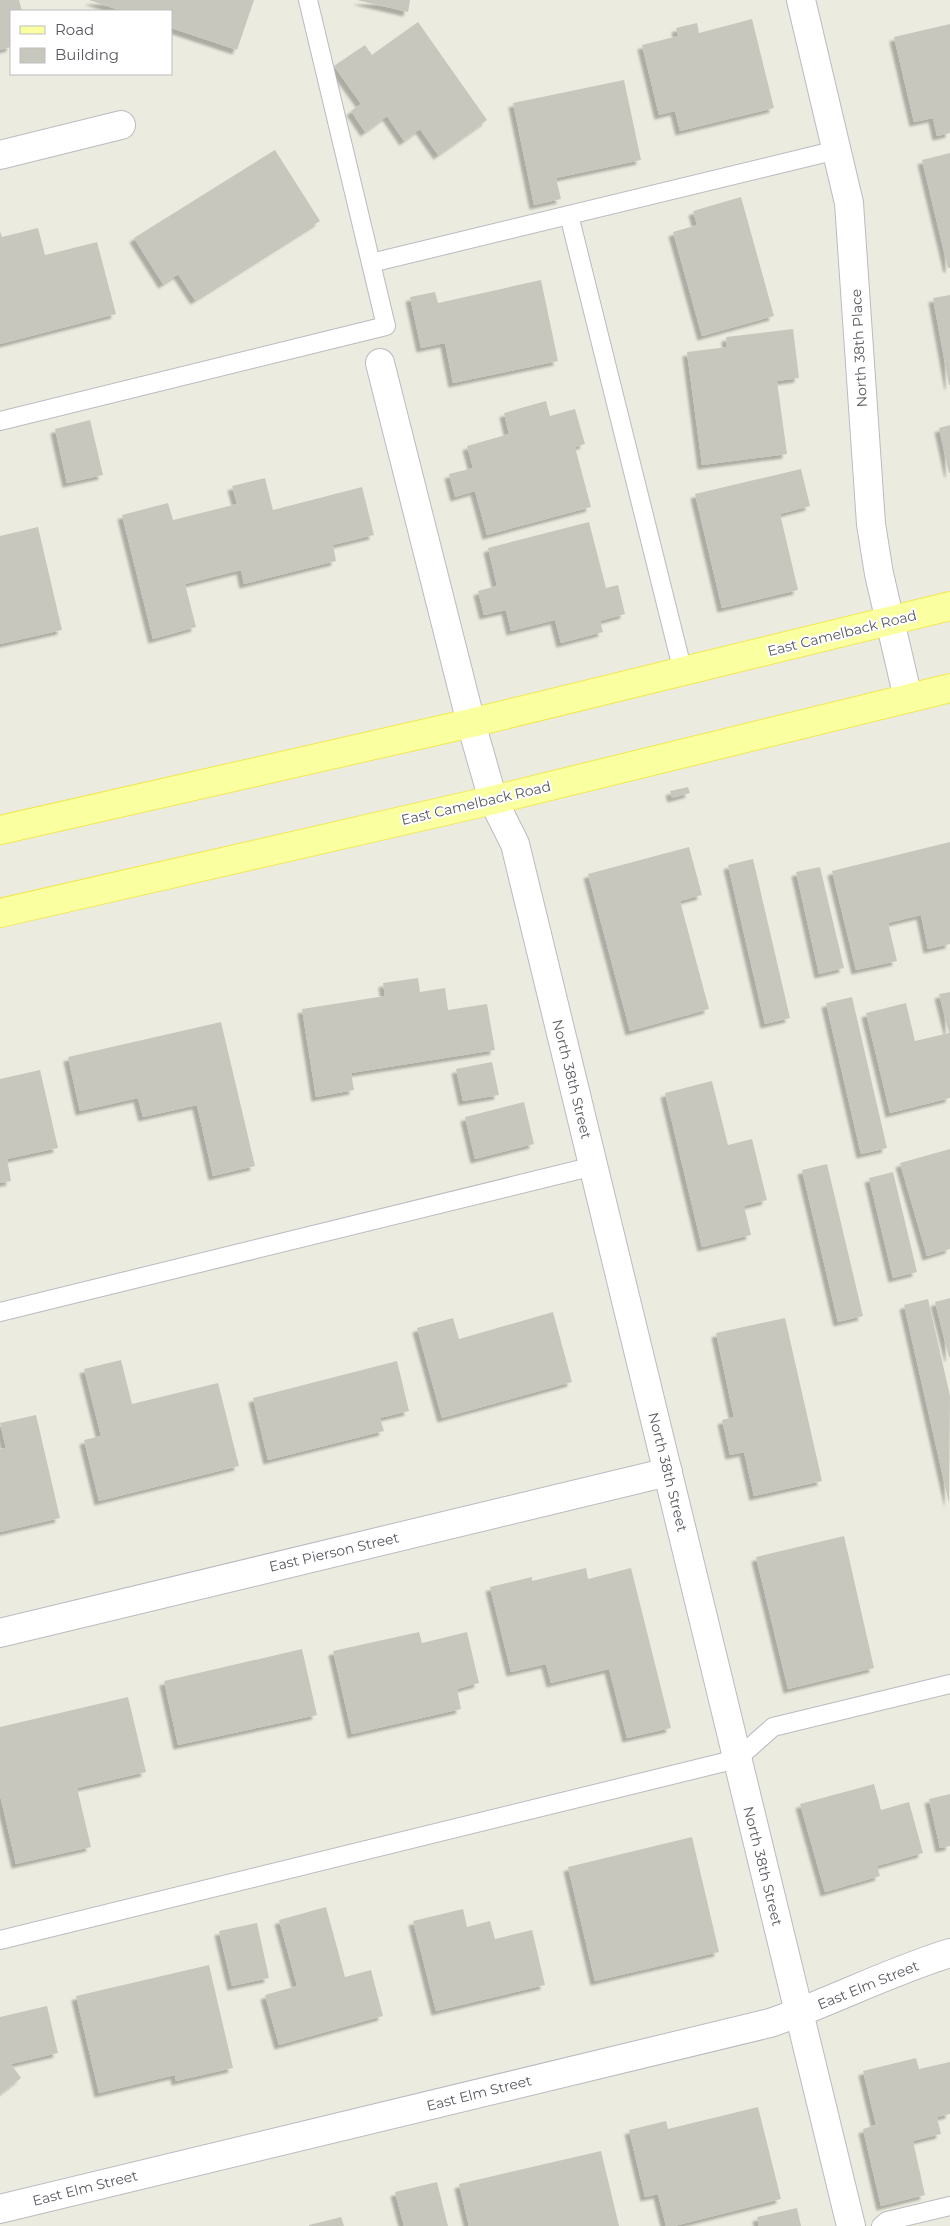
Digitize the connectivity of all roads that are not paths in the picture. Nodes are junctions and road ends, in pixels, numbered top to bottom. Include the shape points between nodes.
1 (308, 0) edge
2 (801, 0) edge
3 (121, 126) dead end
4 (836, 150) junction
5 (0, 155) edge
6 (569, 215) junction
7 (371, 263) junction
8 (380, 363) dead end
9 (0, 421) edge
10 (950, 606) edge
11 (890, 621) junction
12 (683, 672) junction
13 (950, 688) edge
14 (908, 698) junction
15 (471, 723) junction
16 (493, 800) junction
17 (0, 830) edge
18 (0, 913) edge
19 (594, 1166) junction
20 (0, 1312) edge
21 (668, 1472) junction
22 (0, 1633) edge
23 (950, 1684) edge
24 (737, 1759) junction
25 (0, 1940) edge
26 (950, 1954) edge
27 (800, 2012) junction
28 (950, 2206) edge
29 (0, 2209) edge
30 (851, 2226) edge
31 (881, 2226) edge

1 - 7 lane
2 - 4 street, North 38th Place
3 - 5 street
4 - 6 lane
4 - 11 street, North 38th Place via 849,203 870,524
6 - 7 lane
6 - 12 lane
7 - 9 lane via 386,326
8 - 15 street
10 - 11 main road, East Camelback Road
11 - 12 main road, East Camelback Road
11 - 14 street, North 38th Place
12 - 15 main road, East Camelback Road
13 - 14 main road, East Camelback Road
14 - 16 main road, East Camelback Road
15 - 16 street, North 38th Street
15 - 17 main road, East Camelback Road
16 - 18 main road, East Camelback Road
16 - 19 street, North 38th Street via 515,844
19 - 20 lane
19 - 21 street, North 38th Street
21 - 22 street, East Pierson Street
21 - 24 street, North 38th Street
23 - 24 lane via 773,1727
24 - 25 lane
24 - 27 street, North 38th Street
26 - 27 street, East Elm Street via 915,1964
27 - 29 street, East Elm Street via 770,2023
27 - 30 street, North 38th Street
28 - 31 lane via 887,2221

